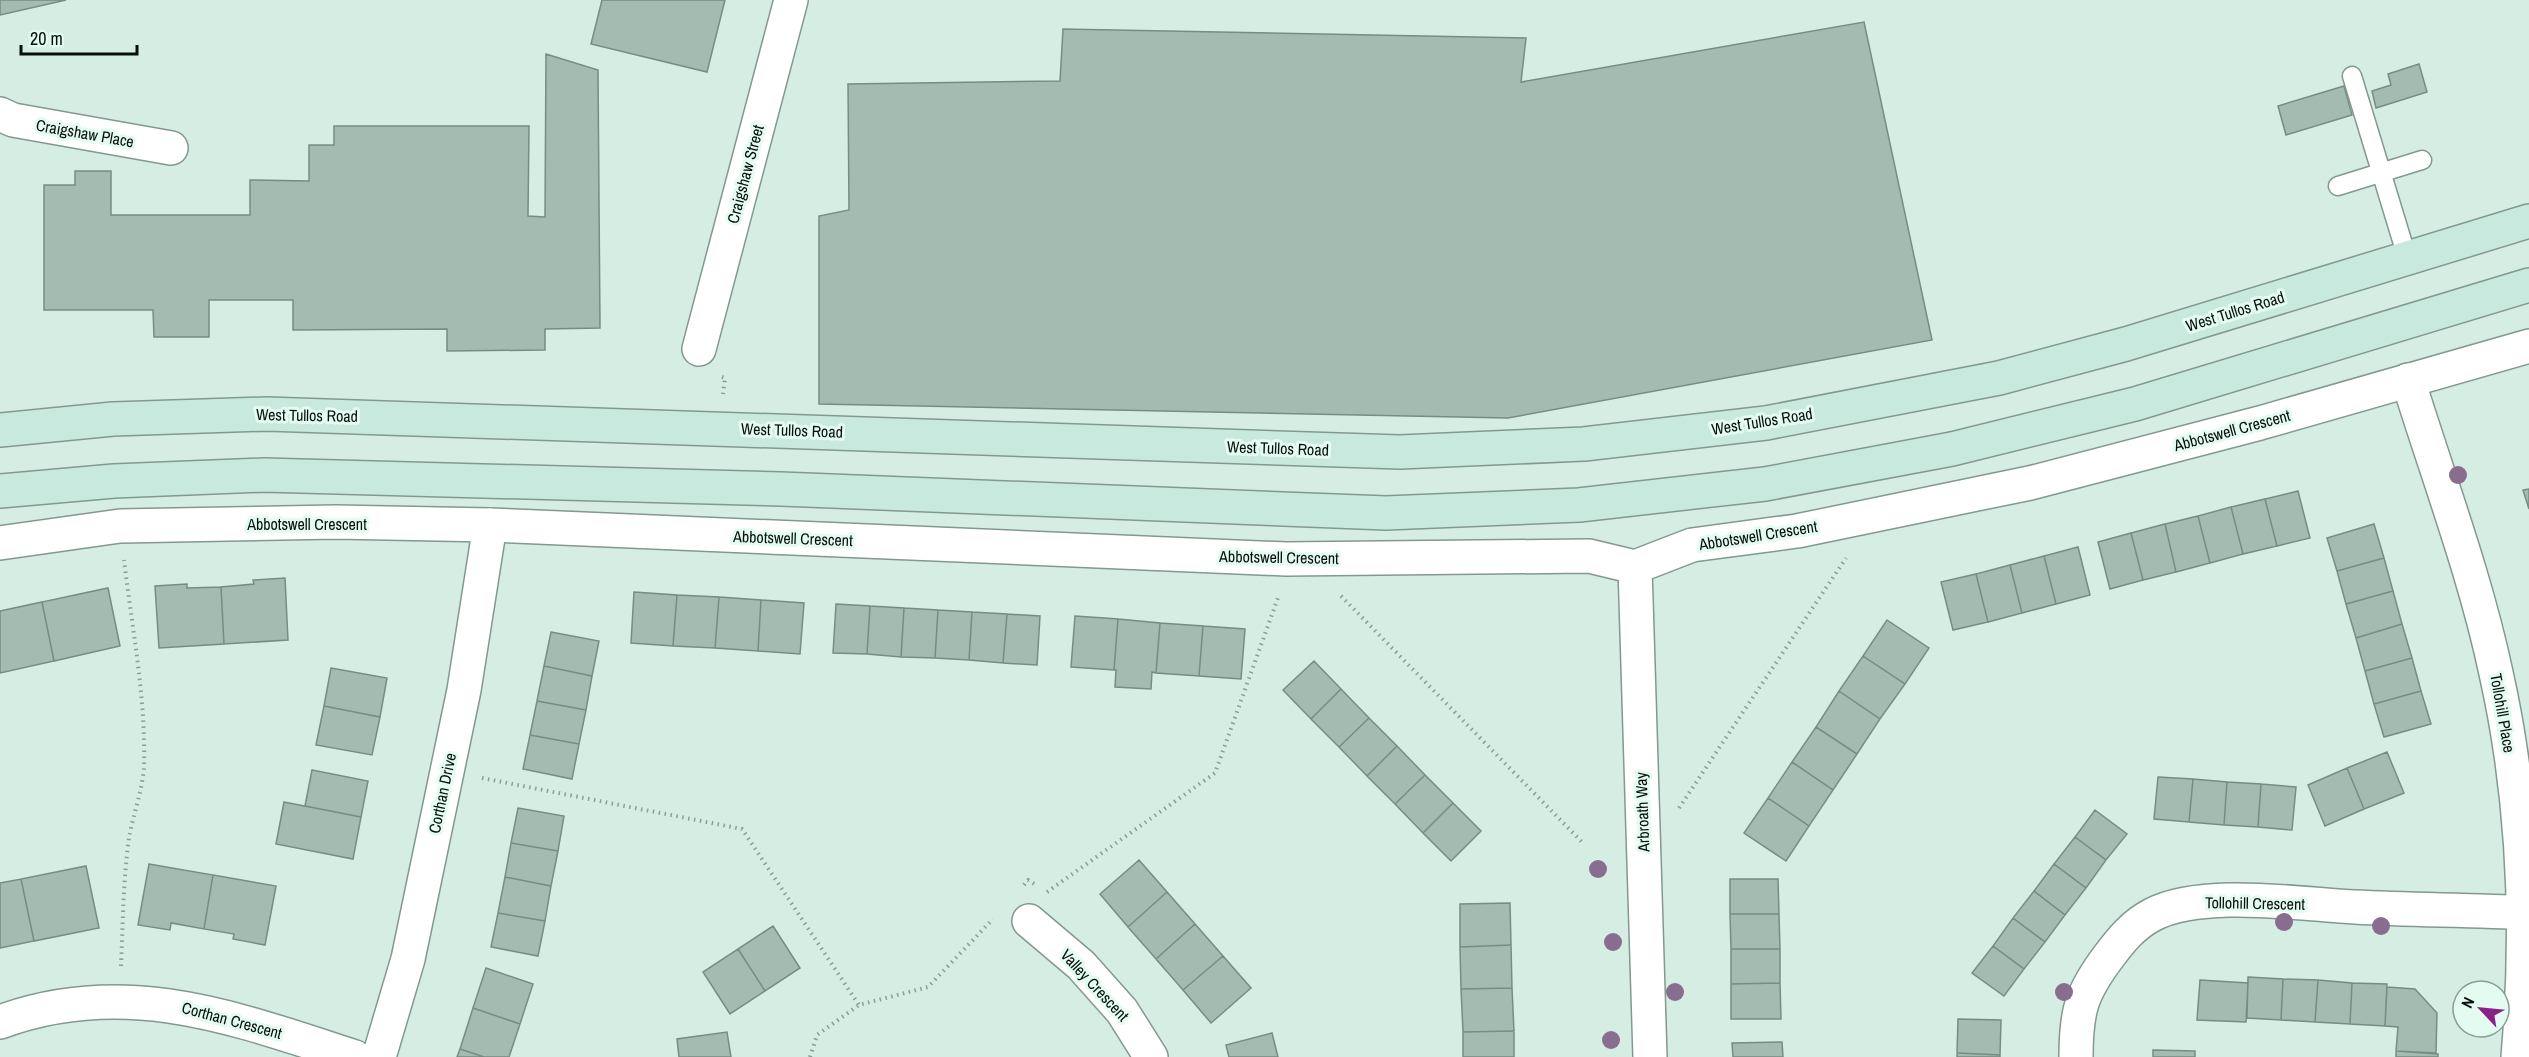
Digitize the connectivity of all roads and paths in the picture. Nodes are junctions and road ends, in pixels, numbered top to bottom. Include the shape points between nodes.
1 (791, 0) edge
2 (2352, 76) dead end
3 (0, 114) edge
4 (171, 148) dead end
5 (2422, 160) dead end
6 (2382, 173) junction
7 (2338, 186) dead end
8 (2529, 221) edge
9 (2407, 257) junction
10 (2529, 285) edge
11 (2529, 346) edge
12 (699, 349) joint
13 (2408, 381) junction
14 (718, 428) junction
15 (0, 430) edge
16 (0, 491) edge
17 (1874, 515) junction
18 (490, 525) junction
19 (120, 526) junction
20 (0, 543) edge
21 (1295, 559) junction
22 (1635, 567) junction
23 (446, 771) junction
24 (1642, 811) junction
25 (1582, 842) dead end
26 (1022, 887) dead end
27 (2527, 913) edge
28 (1015, 916) joint
29 (118, 1000) junction
30 (859, 1005) junction
31 (0, 1022) edge
32 (355, 1057) edge
33 (379, 1057) edge
34 (810, 1057) edge
35 (1151, 1057) edge
36 (1650, 1057) edge
37 (2076, 1057) edge
38 (2518, 1057) edge

1 - 12 street, Craigshaw Street
2 - 6 lane
3 - 4 street, Craigshaw Place via 13,120
5 - 6 lane
6 - 7 lane
6 - 9 lane
8 - 9 main road, West Tullos Road
9 - 14 main road, West Tullos Road via 2210,319 2000,378 1766,423 1584,444 1400,453
10 - 16 main road via 2135,404 1952,449 1765,484 1579,505 1386,513 781,489 264,475 114,481
11 - 13 street, Abbotswell Crescent
12 - 14 path via 708,375 725,378
13 - 17 street, Abbotswell Crescent via 2030,483
13 - 27 street, Tollohill Place via 2472,582 2496,673 2524,831
14 - 15 main road, West Tullos Road via 267,414 113,419
17 - 22 street, Abbotswell Crescent via 1797,531 1692,545
17 - 24 path via 1681,808
18 - 19 street, Abbotswell Crescent via 336,522
18 - 21 street, Abbotswell Crescent
18 - 23 street, Corthan Drive via 464,690
19 - 20 street, Abbotswell Crescent
19 - 29 path via 144,721 144,770 133,811 123,884
21 - 22 street, Abbotswell Crescent via 1589,556
21 - 25 path
21 - 26 path via 1215,774 1047,892 1028,880
22 - 24 street, Arbroath Way
23 - 30 path via 742,829
23 - 33 street, Corthan Drive via 408,959
24 - 36 street, Arbroath Way
27 - 37 street, Tollohill Crescent via 2269,902 2201,902 2176,907 2152,915 2126,934 2086,989 2076,1019
27 - 38 street, Tollohill Place
28 - 30 path via 928,987
28 - 35 street, Valley Crescent via 1081,965 1122,1011
29 - 31 street, Corthan Crescent via 26,1012
29 - 32 street, Corthan Crescent via 198,1009
30 - 34 path via 818,1035

